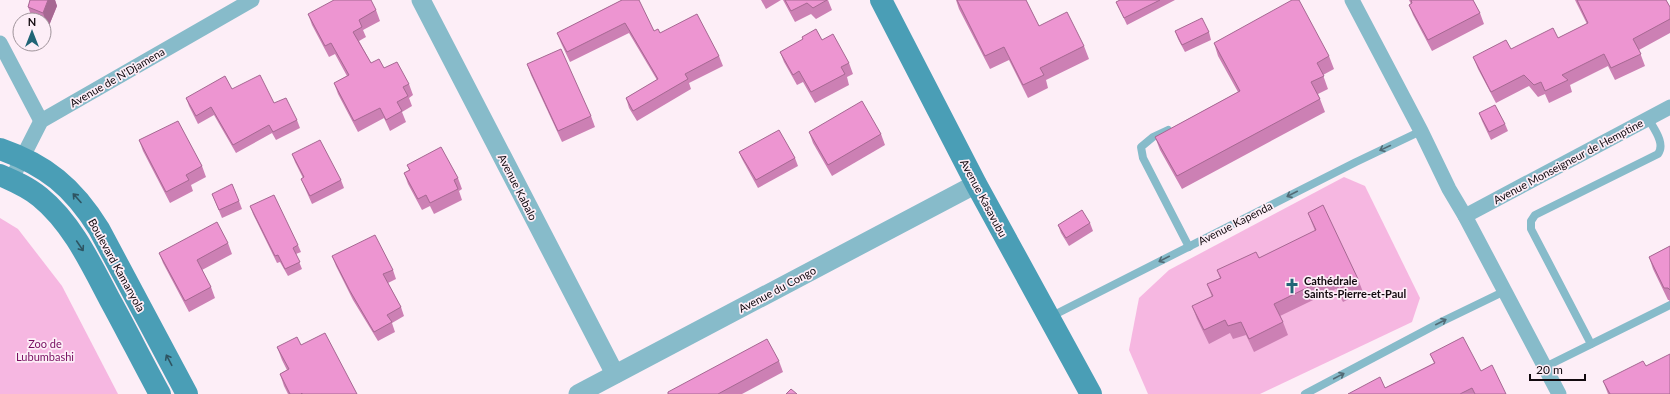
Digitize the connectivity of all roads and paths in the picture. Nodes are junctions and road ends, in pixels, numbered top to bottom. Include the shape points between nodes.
1 (252, 0) edge
2 (421, 0) edge
3 (881, 0) edge
4 (1352, 0) edge
5 (0, 43) edge
6 (1670, 107) edge
7 (1648, 118) junction
8 (40, 121) junction
9 (1173, 128) edge
10 (1421, 131) junction
11 (0, 148) edge
12 (23, 157) junction
13 (6, 178) edge
14 (976, 184) junction
15 (1465, 216) junction
16 (1189, 247) junction
17 (1505, 291) junction
18 (1670, 305) edge
19 (1050, 317) junction
20 (1591, 344) junction
21 (1545, 367) junction
22 (615, 374) junction
23 (160, 394) edge
24 (187, 394) edge
25 (578, 394) edge
26 (1091, 394) edge
27 (1305, 394) edge
28 (1559, 394) edge

1 - 8 street, Avenue de N'Djamena
2 - 22 street, Avenue Kabalo
3 - 14 main road, Avenue Kasavubu
4 - 10 street
5 - 8 street
6 - 7 street, Avenue Monseigneur de Hemptine
7 - 15 street, Avenue Monseigneur de Hemptine
7 - 20 lane via 1661,143 1662,149 1658,154 1535,215 1531,221 1531,229
8 - 12 street
9 - 16 lane via 1153,137 1142,147 1142,153
10 - 15 street
10 -> 16 lane, Avenue Kapenda
11 - 12 main road, Boulevard Kamanyola
12 - 13 street
24 -> 12 main road, Boulevard Kamanyola via 88,211 53,175
13 -> 23 main road, Boulevard Kamanyola via 39,196 66,225 88,258
14 - 19 main road, Avenue Kasavubu
14 - 22 street, Avenue du Congo
15 - 17 street
16 -> 19 lane, Avenue Kapenda
17 - 21 street
27 -> 17 lane
18 - 20 lane
19 - 26 main road, Avenue Kasavubu
20 - 21 lane
21 - 28 street
22 - 25 street, Avenue du Congo

